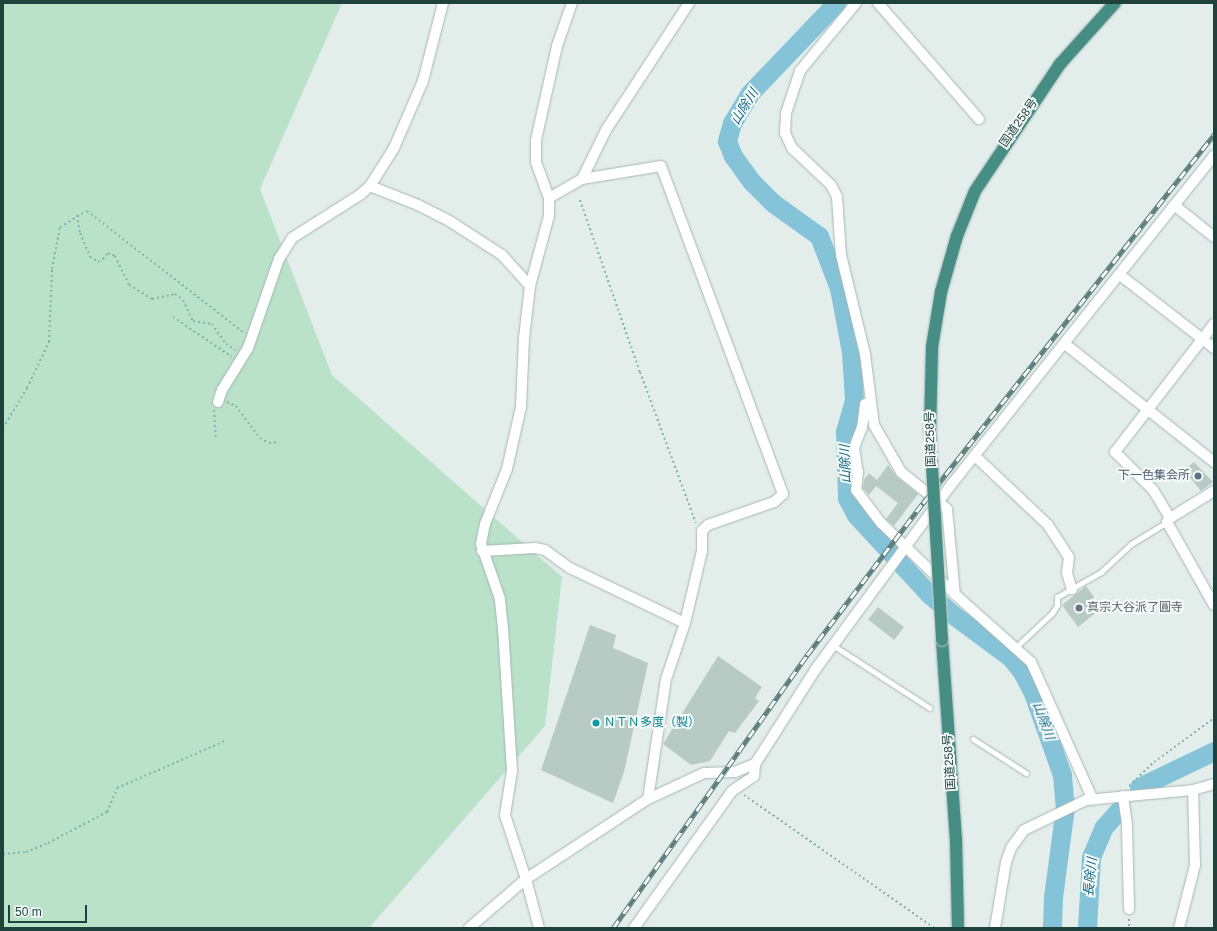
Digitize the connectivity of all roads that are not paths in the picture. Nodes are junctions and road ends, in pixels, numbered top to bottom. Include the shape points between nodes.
1 (443, 3) edge
2 (572, 3) edge
3 (689, 3) edge
4 (856, 3) edge
5 (878, 3) edge
6 (1115, 3) edge
7 (980, 119) dead end
8 (1214, 155) edge
9 (582, 179) junction
10 (370, 186) junction
11 (549, 198) junction
12 (1174, 205) junction
13 (1214, 237) edge
14 (1120, 275) junction
15 (530, 286) junction
16 (1214, 324) edge
17 (1203, 339) junction
18 (1065, 344) junction
19 (1214, 348) edge
20 (868, 384) junction
21 (218, 402) road end
22 (1148, 411) junction
23 (975, 456) junction
24 (1214, 462) edge
25 (1214, 491) edge
26 (939, 503) junction
27 (1169, 520) junction
28 (907, 545) junction
29 (482, 550) junction
30 (1072, 589) junction
31 (955, 595) junction
32 (1214, 605) edge
33 (685, 623) junction
34 (834, 646) junction
35 (1016, 647) junction
36 (930, 708) dead end
37 (973, 739) dead end
38 (755, 764) junction
39 (1026, 773) dead end
40 (1214, 784) edge
41 (1193, 790) junction
42 (1123, 796) junction
43 (648, 799) junction
44 (1090, 800) junction
45 (526, 879) junction
46 (1129, 909) dead end
47 (469, 928) edge
48 (539, 928) edge
49 (634, 928) edge
50 (958, 928) edge
51 (995, 928) edge
52 (1179, 928) edge

1 - 10 street via 423,81 394,148
2 - 11 street via 555,53 536,140 536,162
3 - 9 street via 606,130
4 - 20 street via 800,71 786,113 785,133 792,148 832,185 837,197 841,255 865,354
5 - 7 street
6 - 50 highway, 国道258号, bridge via 1060,64 975,191 957,236 941,292 932,347 930,431 956,839
8 - 12 street
9 - 11 street
9 - 33 street via 662,166 783,494 774,502 708,525 702,530 702,551
10 - 15 street via 418,204 451,222 502,255
10 - 21 street via 351,203 329,213 292,238 280,259 243,359 222,390
11 - 15 street via 549,216
12 - 13 street
12 - 14 street
14 - 17 street
14 - 18 street
15 - 29 street via 524,338 521,407 507,469 485,524
16 - 17 street
17 - 19 street
17 - 22 street
18 - 22 street
18 - 23 street
20 - 26 street via 871,416 884,446 901,472
20 - 28 street via 864,388 865,417 854,448 858,472 856,490 881,523
22 - 24 street
22 - 27 street via 1115,452 1153,490
23 - 26 street
23 - 30 street via 1048,525 1069,557 1067,573
25 - 27 street
26 - 28 street
26 - 31 street via 947,509
27 - 30 lane via 1131,544 1101,572
27 - 32 street
28 - 31 street
28 - 34 street
29 - 33 street via 545,550 570,568
29 - 45 street via 500,600 512,735 512,771 505,815
30 - 35 lane via 1057,598 1057,605 1052,613
31 - 35 street
33 - 43 street via 666,678
34 - 36 lane
34 - 38 street
35 - 44 street via 1031,662
37 - 39 lane
38 - 43 street via 735,772 704,773
38 - 49 street via 754,776 736,788
40 - 41 street
41 - 42 street
41 - 52 street via 1195,865
42 - 44 street
42 - 46 street via 1127,826
43 - 45 street
44 - 51 street via 1024,830 1011,848
45 - 47 street
45 - 48 street

